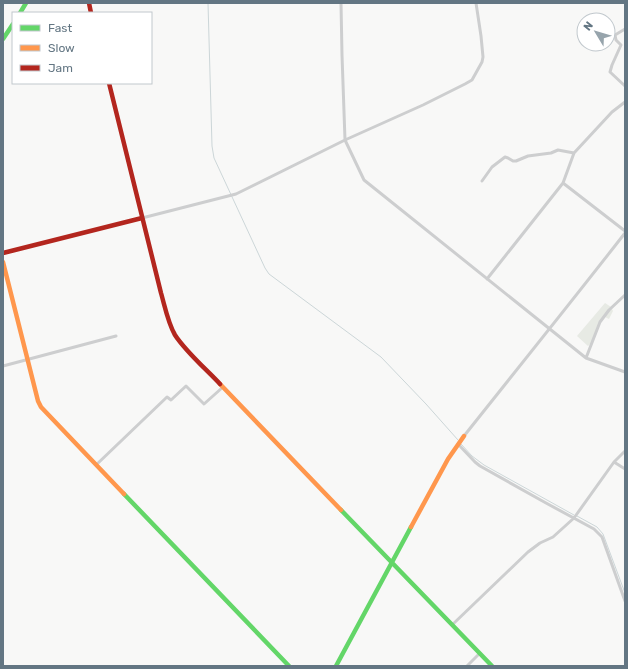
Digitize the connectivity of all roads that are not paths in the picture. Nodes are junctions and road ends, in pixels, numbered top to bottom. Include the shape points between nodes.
1 (26, 3) edge
2 (341, 3) edge
3 (476, 3) edge
4 (21, 12) edge
5 (12, 26) edge
6 (625, 29) edge
7 (3, 39) edge
8 (621, 45) junction
9 (625, 46) edge
10 (109, 84) edge
11 (625, 86) edge
12 (625, 102) edge
13 (345, 140) junction
14 (574, 153) junction
15 (482, 182) dead end
16 (563, 184) junction
17 (142, 218) junction
18 (625, 232) edge
19 (3, 253) edge
20 (3, 262) edge
21 (487, 279) junction
22 (625, 296) edge
23 (549, 328) junction
24 (116, 336) dead end
25 (586, 358) junction
26 (27, 360) junction
27 (3, 366) edge
28 (625, 372) edge
29 (223, 387) junction
30 (464, 436) joint
31 (458, 444) junction
32 (625, 451) edge
33 (614, 462) junction
34 (96, 465) junction
35 (625, 469) edge
36 (574, 518) junction
37 (392, 563) junction
38 (625, 601) edge
39 (452, 625) junction
40 (480, 653) junction
41 (288, 666) edge
42 (336, 666) edge
43 (467, 666) edge
44 (492, 666) edge

1 - 4 street
2 - 13 street
3 - 13 street via 483,57 472,80
5 - 7 street
6 - 8 street via 615,35
8 - 9 street
8 - 11 street via 610,72
10 - 17 street
12 - 14 street via 612,112
13 - 17 street via 234,194
13 - 21 street via 364,180
14 - 15 street via 558,150 516,161 505,157 492,167
14 - 16 street
16 - 18 street
16 - 21 street
17 - 19 street
17 - 29 street via 166,311 175,334
18 - 23 street
20 - 26 street
21 - 23 street
22 - 25 street via 600,322
23 - 25 street
23 - 30 street
24 - 26 street
25 - 28 street
26 - 27 street
26 - 34 street via 40,408
29 - 34 street via 204,404 186,386 170,400 167,397
29 - 37 street
30 - 31 street
31 - 36 street via 480,466
31 - 37 street
32 - 33 street
33 - 35 street
33 - 36 street
34 - 41 street
36 - 38 street via 594,529 602,537
36 - 39 street via 554,537 528,552
37 - 39 street
37 - 42 street
39 - 40 street
40 - 43 street
40 - 44 street

